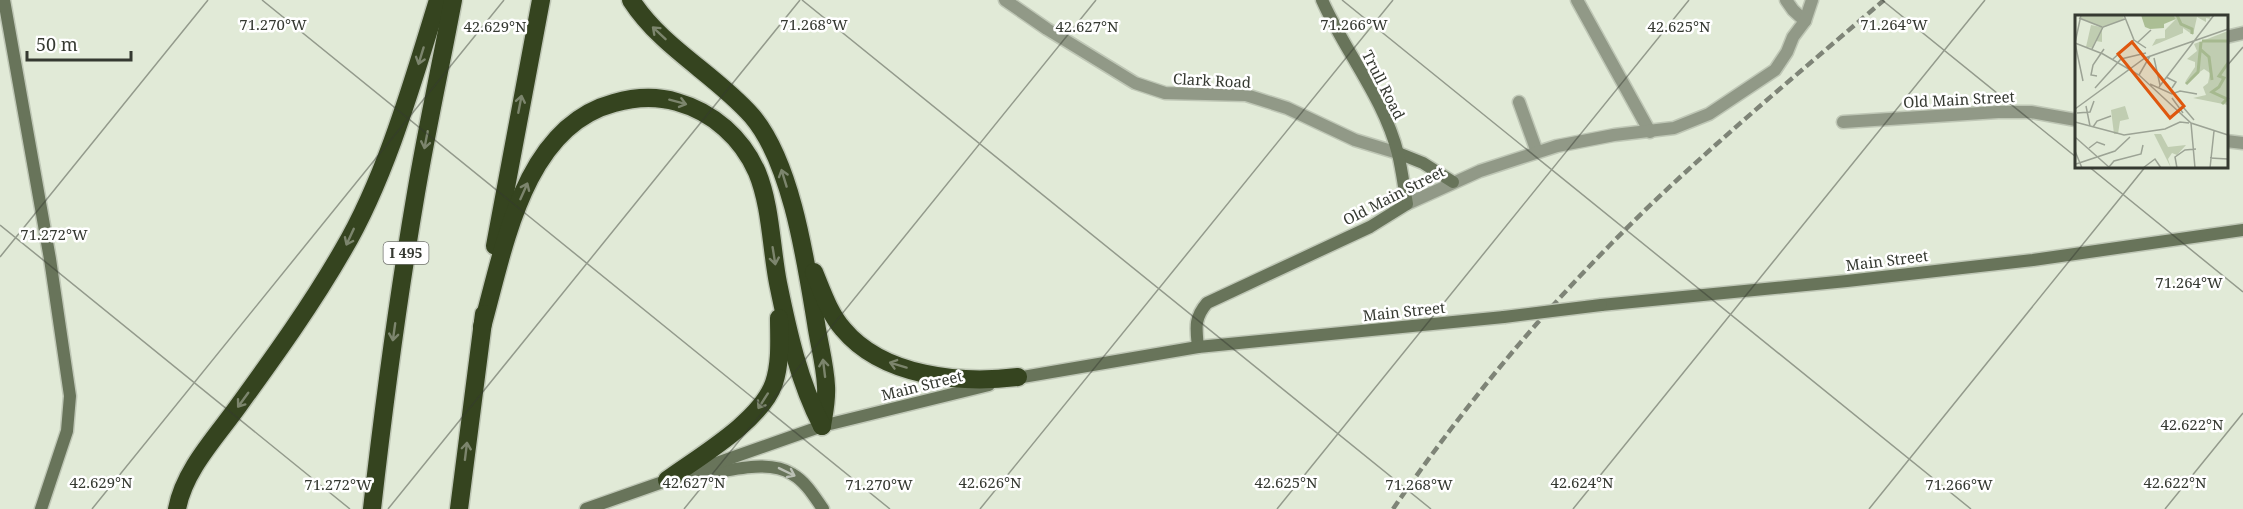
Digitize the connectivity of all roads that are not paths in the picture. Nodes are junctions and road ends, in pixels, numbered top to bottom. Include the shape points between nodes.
1 (4, 0) edge
2 (438, 0) edge
3 (453, 0) edge
4 (541, 0) edge
5 (631, 0) edge
6 (1005, 0) edge
7 (1322, 0) edge
8 (1577, 0) edge
9 (1786, 0) edge
10 (1812, 0) edge
11 (1805, 21) junction
12 (2243, 33) edge
13 (2228, 37) edge
14 (1519, 102) dead end
15 (2075, 120) edge
16 (1843, 122) dead end
17 (1650, 132) junction
18 (2228, 141) edge
19 (2243, 143) edge
20 (1537, 152) junction
21 (1398, 153) junction
22 (1453, 182) junction
23 (1407, 204) junction
24 (2243, 230) edge
25 (803, 248) junction
26 (778, 283) junction
27 (482, 327) junction
28 (1198, 347) junction
29 (1018, 377) junction
30 (822, 426) junction
31 (668, 480) junction
32 (41, 509) edge
33 (177, 509) edge
34 (372, 509) edge
35 (459, 509) edge
36 (586, 509) edge
37 (823, 509) edge

1 - 32 main road via 70,396 67,431
2 -> 33 highway via 377,180 345,248 309,308 194,468
3 -> 34 highway, I 495 via 399,297
27 -> 4 highway
25 -> 5 highway via 777,158 759,125 652,26
6 - 21 street, Clark Road via 1135,83 1165,93 1246,94 1287,108 1355,140
7 - 21 main road, Trull Road via 1378,103
8 - 17 street
9 - 11 street
10 - 11 street, Old Main Street
11 - 17 street, Old Main Street via 1775,70 1709,114 1674,128
12 - 13 street
14 - 20 street
15 - 16 street, Old Main Street via 2031,112 1998,112
17 - 20 street, Old Main Street via 1614,135
18 - 19 street
20 - 22 street, Old Main Street
21 - 22 main road
21 - 23 main road, Trull Road
22 - 23 street, Old Main Street
23 - 28 main road, Old Main Street via 1370,227 1207,303 1195,326
24 - 28 main road, Main Street, bridge via 1847,282
29 -> 25 highway via 990,380 942,376 873,355 852,339 834,317
30 -> 25 highway via 825,370
27 -> 26 highway via 516,212 541,160 557,138 580,118 602,106 629,99 658,99 692,107 716,120 737,140 760,182
26 - 30 highway via 802,381
26 -> 31 highway via 779,353 774,384 745,423
35 -> 27 highway
28 - 29 main road, Main Street
29 - 30 main road, Main Street
30 - 31 main road, Main Street
31 - 36 main road, Main Street
31 -> 37 main road via 772,466 793,474

